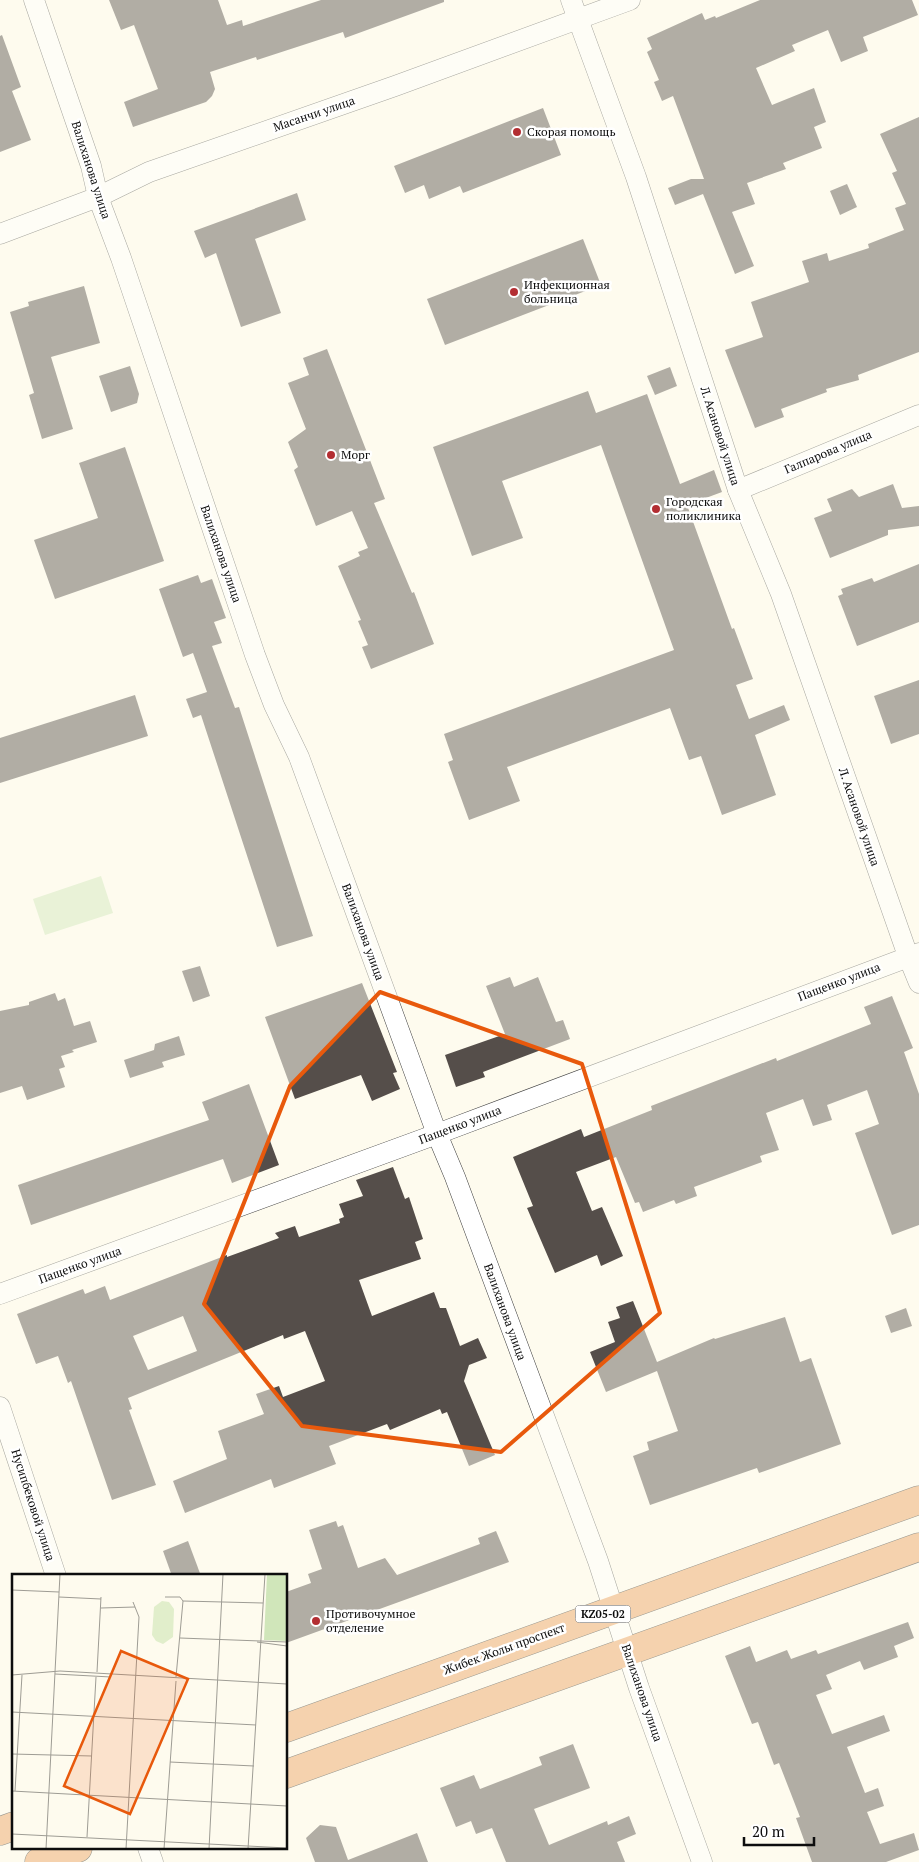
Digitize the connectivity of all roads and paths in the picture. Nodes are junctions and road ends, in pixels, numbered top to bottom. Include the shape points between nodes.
1 (34, 0) edge
2 (571, 0) edge
3 (630, 0) edge
4 (578, 20) junction
5 (98, 197) junction
6 (0, 234) edge
7 (919, 415) edge
8 (738, 490) junction
9 (914, 954) edge
10 (919, 983) edge
11 (437, 1134) junction
12 (0, 1294) edge
13 (0, 1407) edge
14 (919, 1500) edge
15 (919, 1547) edge
16 (55, 1574) edge
17 (614, 1610) junction
18 (627, 1651) junction
19 (288, 1727) edge
20 (288, 1773) edge
21 (12, 1827) edge
22 (0, 1831) edge
23 (73, 1850) edge
24 (149, 1850) edge
25 (40, 1862) edge
26 (153, 1862) edge
27 (702, 1862) edge

1 - 5 street, Валиханова улица
2 - 4 street, Л. Асановой улица
3 - 4 street, Масанчи улица
4 - 5 street, Масанчи улица via 149,172
4 - 8 street, Л. Асановой улица via 636,177
5 - 6 street, Масанчи улица
5 - 11 street, Валиханова улица via 255,655 299,757
7 - 8 street, Галпарова улица
8 - 9 street, Л. Асановой улица via 781,594
9 - 10 street, Л. Асановой улица
9 - 11 street, Пащенко улица
11 - 12 street, Пащенко улица
11 - 17 street, Валиханова улица
13 - 16 street, Нусипбековой улица
14 - 17 highway, Жибек Жолы проспект / KZ05-02
15 - 18 highway
17 - 18 street, Валиханова улица
17 - 19 highway, Жибек Жолы проспект / KZ05-02
18 - 20 highway
18 - 27 street, Валиханова улица
21 - 22 highway
23 - 25 highway
24 - 26 street

